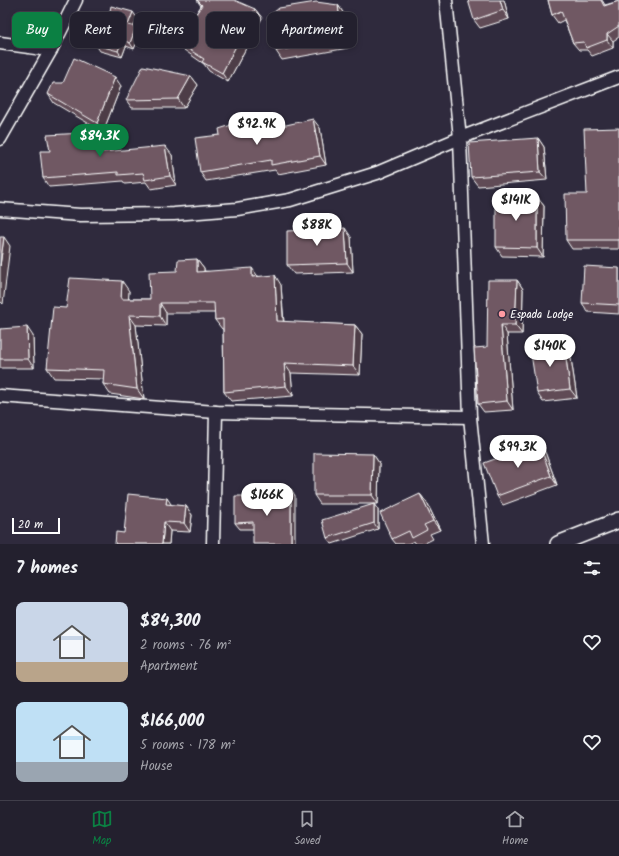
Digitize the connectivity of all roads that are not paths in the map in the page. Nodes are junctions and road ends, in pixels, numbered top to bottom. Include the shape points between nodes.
1 (76, 0) edge
2 (446, 0) edge
3 (0, 42) edge
4 (51, 50) junction
5 (619, 77) edge
6 (460, 138) junction
7 (0, 139) edge
8 (0, 209) edge
9 (0, 396) edge
10 (216, 412) junction
11 (470, 417) junction
12 (619, 520) edge
13 (214, 544) edge
14 (483, 544) edge
15 (558, 544) edge

1 - 4 street
2 - 6 street
3 - 4 street
4 - 7 street
5 - 6 street
6 - 8 street via 370,175 290,200 236,209 174,214 80,215
6 - 11 street
9 - 10 street
10 - 11 street
10 - 13 street
11 - 14 street
12 - 15 street

